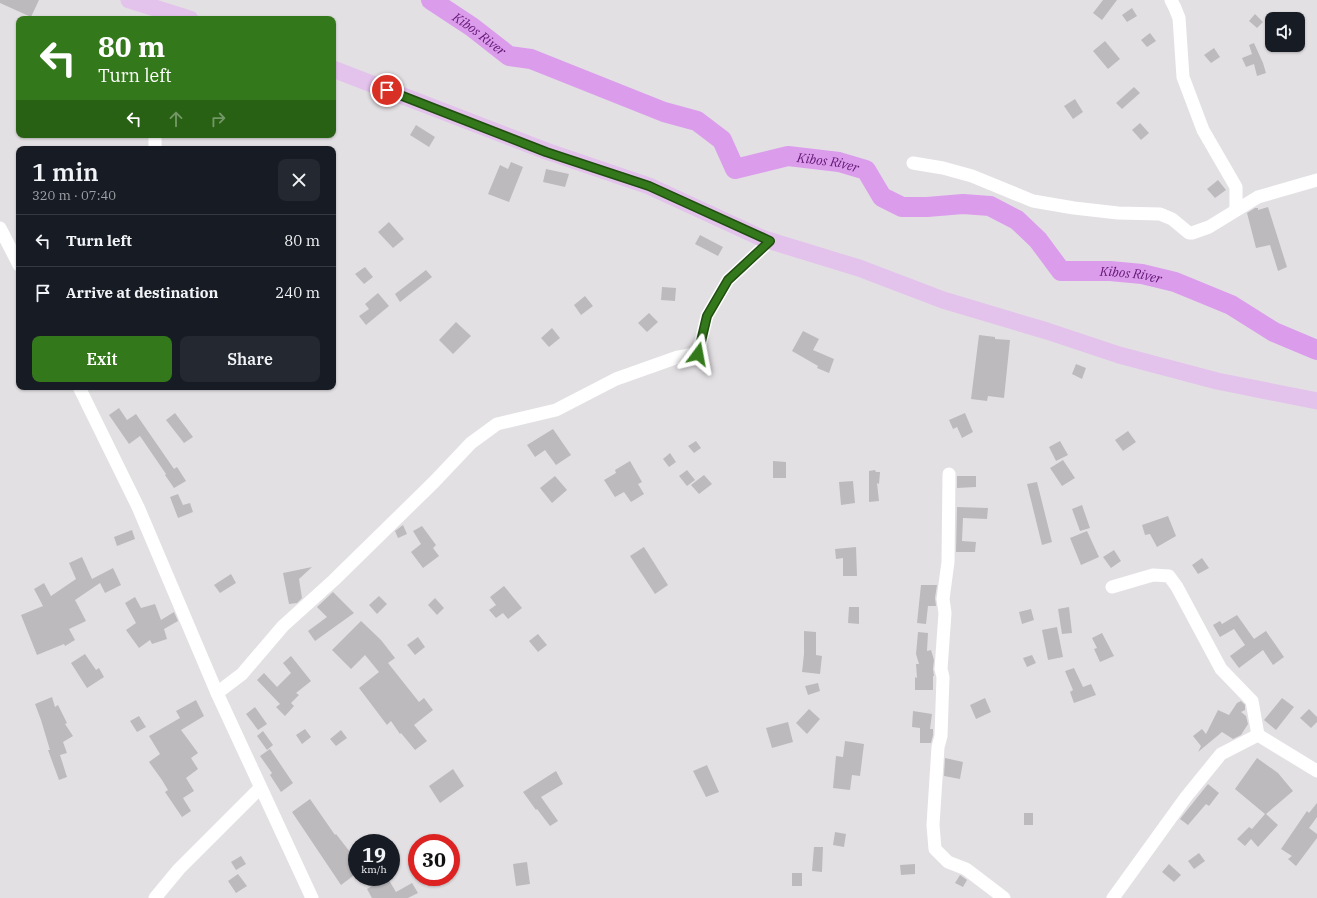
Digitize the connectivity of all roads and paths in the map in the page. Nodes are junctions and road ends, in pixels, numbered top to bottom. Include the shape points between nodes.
1 (129, 0) edge
2 (1171, 0) edge
3 (180, 16) edge
4 (336, 70) edge
5 (913, 163) dead end
6 (1317, 180) edge
7 (1236, 210) junction
8 (0, 228) edge
9 (770, 241) junction
10 (16, 259) edge
11 (80, 390) edge
12 (1317, 401) edge
13 (949, 474) dead end
14 (1112, 588) dead end
15 (217, 693) junction
16 (1258, 736) junction
17 (1317, 771) edge
18 (260, 788) junction
19 (155, 898) edge
20 (312, 898) edge
21 (1004, 898) edge
22 (1113, 898) edge

1 - 3 main road
2 - 7 street via 1179,18 1183,77 1203,130 1236,188
4 - 9 main road via 546,152 649,186
5 - 7 street via 972,176 1032,201 1118,213 1160,214 1172,219 1189,233 1209,226
6 - 7 street via 1258,197
8 - 10 street
9 - 12 main road via 859,268 943,300 1119,355 1217,381
9 - 15 street via 728,280 707,316 698,354 678,357 616,379 556,410 497,424 471,443 340,575 284,626 242,674
11 - 15 street via 138,507
13 - 21 street via 948,562 941,669 941,736 938,747 933,825 935,849 948,862 966,869
14 - 16 street via 1153,575 1169,576 1177,586 1221,669 1252,701
15 - 18 street
16 - 17 street
16 - 22 street via 1220,754
18 - 19 street via 179,869
18 - 20 street

